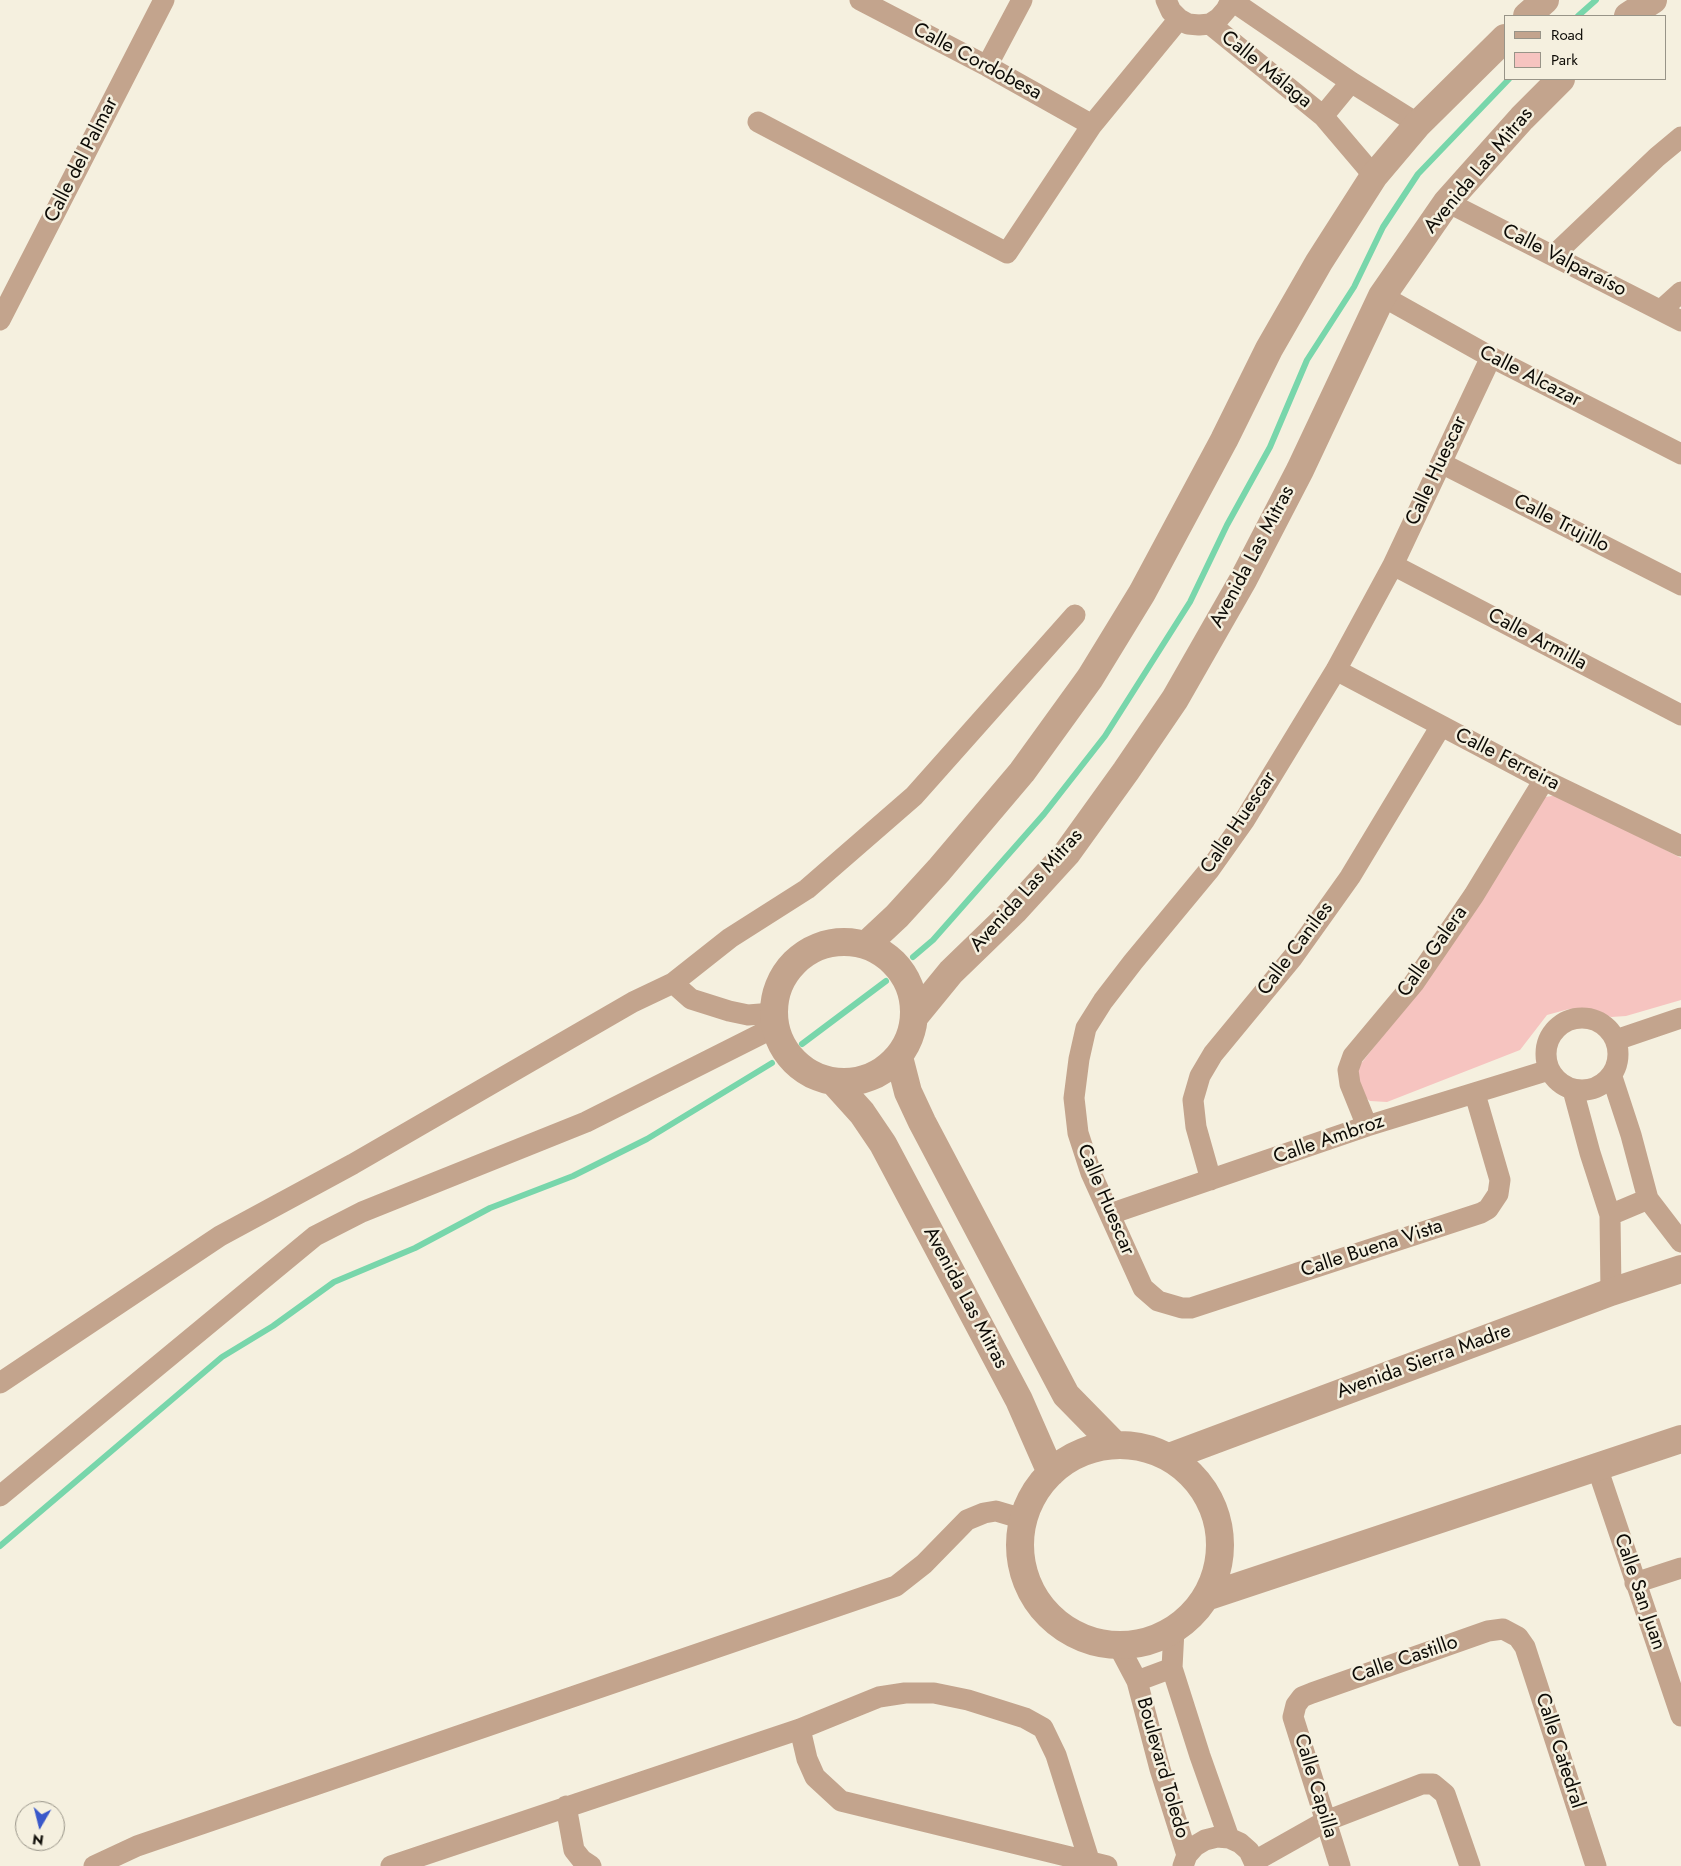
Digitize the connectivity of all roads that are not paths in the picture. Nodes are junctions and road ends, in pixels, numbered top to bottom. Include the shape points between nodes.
1 (164, 0) edge
2 (860, 0) edge
3 (1022, 0) edge
4 (1166, 0) edge
5 (1230, 0) edge
6 (1545, 0) edge
7 (1653, 0) edge
8 (1527, 15) edge
9 (1630, 15) edge
10 (1179, 19) junction
11 (1210, 24) junction
12 (1504, 39) edge
13 (987, 66) junction
14 (1560, 80) edge
15 (1351, 82) junction
16 (1323, 116) junction
17 (758, 122) dead end
18 (1418, 124) junction
19 (1092, 125) junction
20 (1681, 137) edge
21 (1374, 176) junction
22 (1447, 202) junction
23 (1554, 255) junction
24 (1681, 292) edge
25 (1382, 296) junction
26 (1661, 310) junction
27 (0, 320) edge
28 (1681, 321) edge
29 (1491, 357) junction
30 (1681, 454) edge
31 (1441, 463) junction
32 (1393, 564) junction
33 (1681, 585) edge
34 (1075, 615) dead end
35 (1336, 670) junction
36 (1681, 715) edge
37 (1441, 726) junction
38 (1544, 780) junction
39 (1681, 846) edge
40 (866, 945) junction
41 (673, 983) junction
42 (915, 1016) junction
43 (1681, 1018) edge
44 (774, 1020) junction
45 (1616, 1040) junction
46 (899, 1057) junction
47 (1549, 1070) junction
48 (1612, 1076) junction
49 (834, 1082) junction
50 (1573, 1090) junction
51 (1475, 1094) junction
52 (1367, 1126) junction
53 (1211, 1180) junction
54 (1648, 1199) junction
55 (1110, 1214) junction
56 (1610, 1215) junction
57 (1681, 1242) edge
58 (1681, 1270) edge
59 (1143, 1288) joint
60 (1611, 1292) junction
61 (0, 1383) edge
62 (1681, 1439) edge
63 (1114, 1445) junction
64 (1169, 1457) junction
65 (1597, 1467) junction
66 (1051, 1473) junction
67 (0, 1496) edge
68 (1023, 1519) junction
69 (1681, 1568) edge
70 (1635, 1583) junction
71 (1206, 1597) junction
72 (1174, 1630) junction
73 (1518, 1637) joint
74 (1118, 1645) junction
75 (1172, 1668) junction
76 (1136, 1681) junction
77 (1679, 1704) edge
78 (1296, 1705) joint
79 (800, 1729) junction
80 (566, 1806) junction
81 (1326, 1821) junction
82 (1229, 1838) junction
83 (1185, 1861) edge
84 (1256, 1863) edge
85 (1098, 1864) edge
86 (94, 1866) edge
87 (391, 1866) edge
88 (591, 1866) edge
89 (1340, 1866) edge
90 (1470, 1866) edge
91 (1596, 1866) edge

1 - 27 street, Calle del Palmar
2 - 13 street, Calle Cordobesa
3 - 13 street
4 - 10 street
5 - 11 street via 1226,10
5 - 15 street, Calle Málaga
6 - 8 street
7 - 9 street
10 - 11 street via 1188,24
10 - 19 street
11 - 16 street, Calle Málaga
12 - 18 street
13 - 19 street, Calle Cordobesa
14 - 22 street, Avenida Las Mitras
15 - 16 street, Calle Málaga
15 - 18 street, Calle Málaga
16 - 21 street, Calle Málaga
17 - 19 street via 1007,253
18 - 21 street
20 - 23 street
21 - 40 street via 1269,349 1142,593 1090,678 1015,780 939,870
22 - 23 street, Calle Valparaíso
22 - 25 street, Avenida Las Mitras
23 - 26 street, Calle Valparaíso
24 - 26 street
25 - 29 street, Calle Alcazar
25 - 42 street, Avenida Las Mitras via 1300,470 1243,580 1175,699 1067,853 1014,911 951,972
26 - 28 street, Calle Valparaíso
29 - 30 street, Calle Alcazar
29 - 31 street, Calle Huescar
31 - 32 street, Calle Huescar
31 - 33 street, Calle Trujillo
32 - 35 street, Calle Huescar
32 - 36 street, Calle Armilla
34 - 41 street via 914,796 807,888 730,938
35 - 37 street, Calle Ferreira
35 - 55 street, Calle Huescar via 1244,822 1127,970 1086,1028 1074,1098 1078,1133
37 - 38 street, Calle Ferreira
37 - 53 street, Calle Caniles via 1350,877 1293,957 1213,1054 1200,1076 1193,1100 1196,1127
38 - 39 street, Calle Ferreira
38 - 52 street, Calle Galera via 1474,895 1414,983 1353,1056 1348,1070 1350,1084
40 - 42 street via 893,960 903,972 910,986
40 - 44 street via 835,942 806,952 785,973 774,999
41 - 44 street via 691,999 728,1011
41 - 61 street via 633,1002 353,1164 220,1236
42 - 46 street via 907,1045
43 - 45 street
44 - 49 street via 783,1046 795,1063 807,1072
44 - 67 street via 586,1122 362,1212 315,1236
45 - 47 street via 1608,1028 1595,1020 1567,1021 1555,1029 1548,1041 1545,1056
45 - 48 street via 1618,1065
46 - 49 street via 882,1071 863,1080
46 - 63 street via 908,1092 922,1122 1066,1395
47 - 50 street via 1559,1082
47 - 51 street, Calle Ambroz
48 - 50 street via 1594,1089
48 - 54 street
49 - 66 street, Avenida Las Mitras via 883,1144 1019,1400
50 - 56 street
51 - 52 street, Calle Ambroz
51 - 59 street, Calle Buena Vista via 1500,1180 1494,1202 1480,1213 1191,1308 1164,1304
52 - 53 street, Calle Ambroz
53 - 55 street, Calle Ambroz
54 - 56 street
54 - 57 street
55 - 59 street, Calle Huescar
56 - 60 street
58 - 60 street, Avenida Sierra Madre
60 - 64 street, Avenida Sierra Madre
62 - 65 street
63 - 64 street via 1142,1447
63 - 66 street via 1080,1453
64 - 71 street via 1198,1480 1216,1513 1221,1549 1218,1568
65 - 70 street, Calle San Juan
65 - 71 street
66 - 68 street via 1034,1494
68 - 74 street via 1020,1554 1030,1589 1040,1604 1066,1629 1100,1643
68 - 86 street via 996,1511 984,1513 967,1520 924,1564 896,1586 137,1846
69 - 70 street
70 - 77 street, Calle San Juan
71 - 72 street
72 - 74 street via 1137,1644
72 - 75 street, Boulevard Toledo
73 - 78 street, Calle Castillo via 1503,1629 1488,1631 1312,1693 1302,1697
73 - 91 street, Calle Catedral via 1525,1647
74 - 76 street, Boulevard Toledo
75 - 76 street, Boulevard Toledo
75 - 82 street, Boulevard Toledo
76 - 83 street, Boulevard Toledo
78 - 81 street, Calle Capilla via 1293,1717
79 - 80 street
79 - 85 street via 815,1777 841,1801
79 - 85 street via 879,1697 905,1693 934,1693 959,1698 1025,1718 1043,1728
80 - 87 street
80 - 88 street via 574,1850
81 - 84 street
81 - 89 street, Calle Capilla
81 - 90 street via 1422,1784 1433,1784 1440,1788 1452,1810
82 - 83 street via 1205,1840 1195,1846
82 - 84 street via 1249,1851

